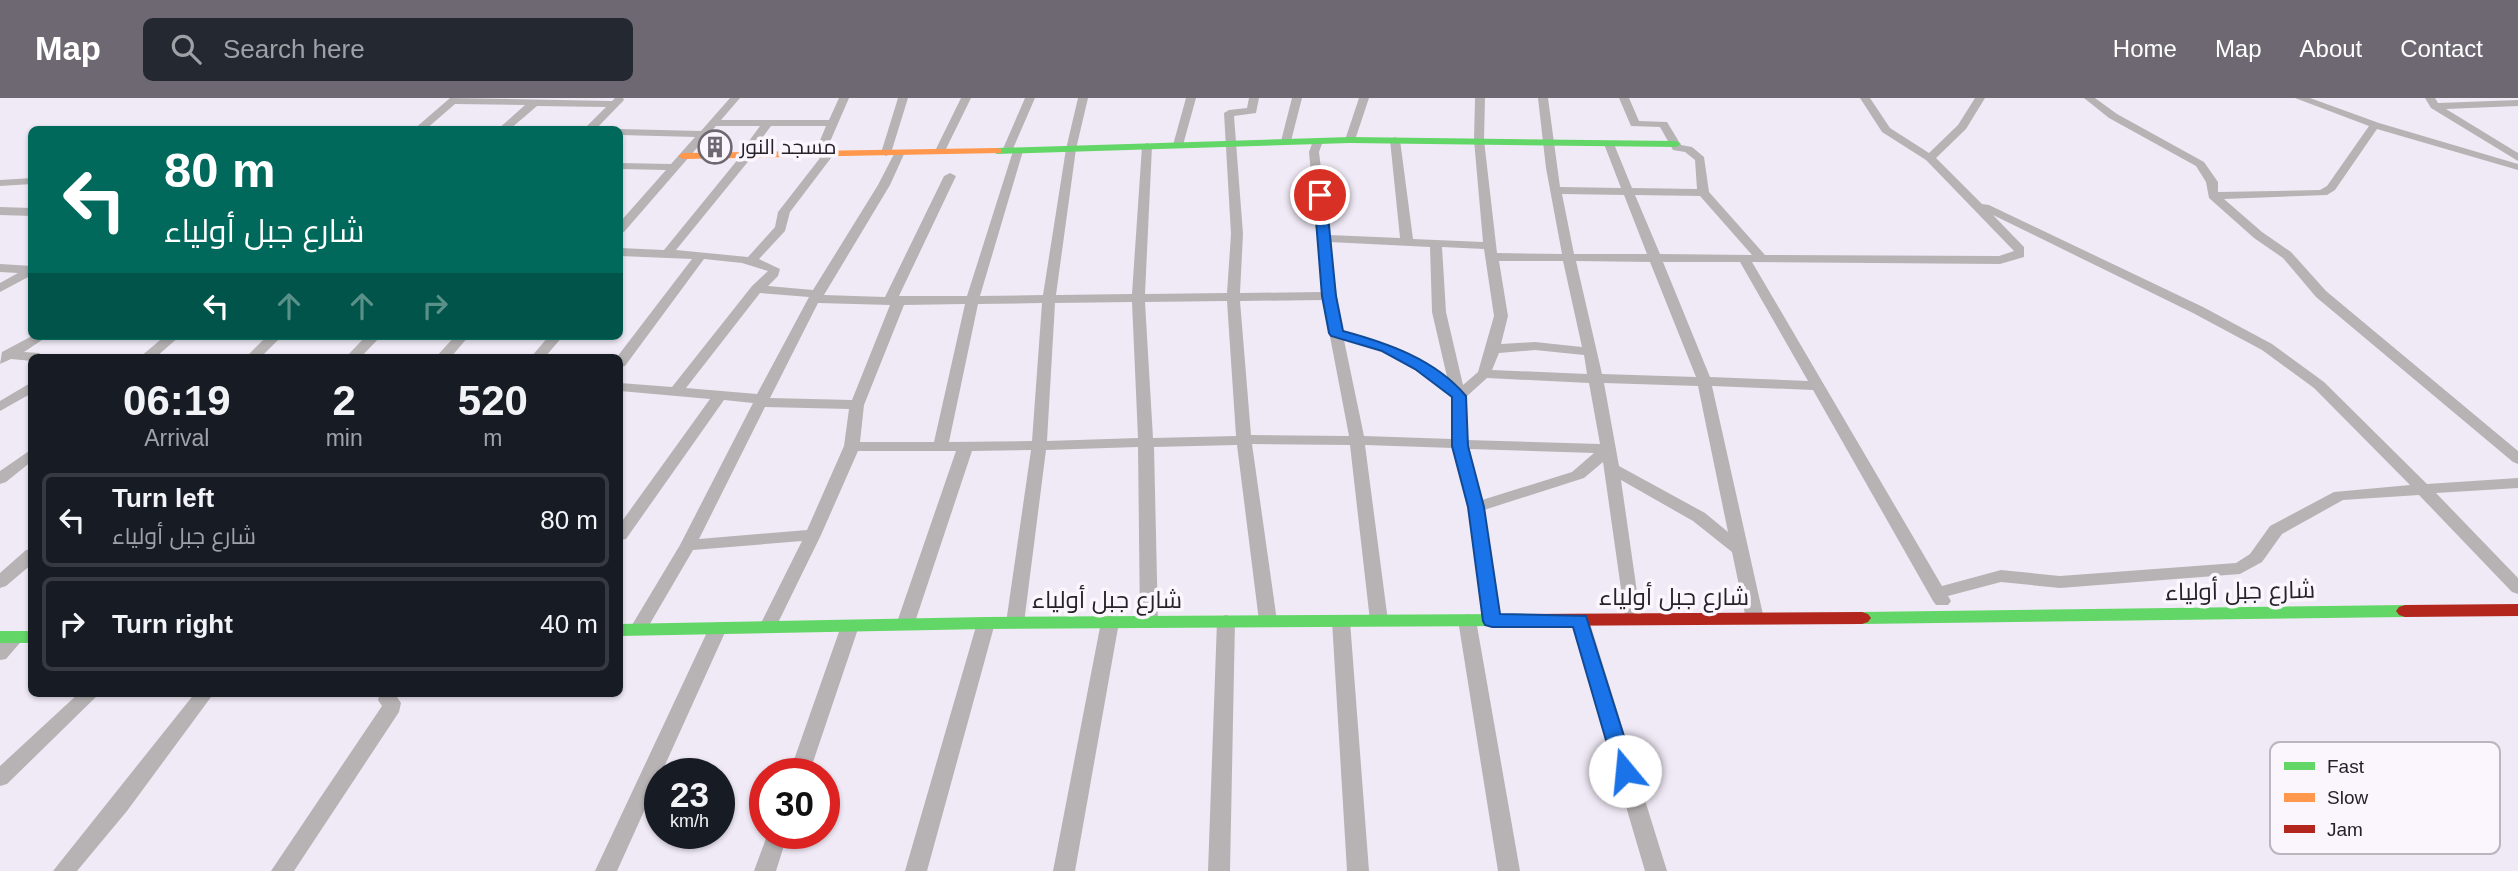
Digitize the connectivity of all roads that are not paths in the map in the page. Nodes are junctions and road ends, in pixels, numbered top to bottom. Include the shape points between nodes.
1 (735, 98) edge
2 (844, 98) edge
3 (903, 98) edge
4 (966, 98) edge
5 (1030, 98) edge
6 (1083, 98) edge
7 (1191, 98) edge
8 (1254, 98) edge
9 (1297, 98) edge
10 (1364, 98) edge
11 (1480, 98) edge
12 (1543, 98) edge
13 (1623, 98) edge
14 (1865, 98) edge
15 (1980, 98) edge
16 (2089, 98) edge
17 (2301, 98) edge
18 (454, 99) edge
19 (618, 101) edge
20 (2432, 102) edge
21 (535, 103) junction
22 (2518, 103) edge
23 (2482, 104) junction
24 (2518, 110) edge
25 (713, 123) junction
26 (768, 123) junction
27 (832, 123) junction
28 (2375, 125) junction
29 (423, 126) edge
30 (507, 126) edge
31 (592, 126) edge
32 (623, 132) edge
33 (703, 134) junction
34 (1350, 140) junction
35 (1395, 140) junction
36 (1479, 140) junction
37 (1286, 141) junction
38 (1318, 141) junction
39 (1546, 142) junction
40 (1231, 143) junction
41 (1609, 144) junction
42 (1178, 145) junction
43 (1676, 145) junction
44 (1147, 146) junction
45 (1071, 149) junction
46 (940, 151) junction
47 (1013, 151) junction
48 (893, 153) junction
49 (824, 155) junction
50 (745, 156) junction
51 (1930, 158) junction
52 (2518, 158) edge
53 (678, 161) junction
54 (623, 166) edge
55 (2518, 167) edge
56 (950, 176) dead end
57 (28, 181) edge
58 (0, 184) edge
59 (1556, 190) junction
60 (1628, 192) junction
61 (1703, 193) junction
62 (2213, 195) junction
63 (1973, 201) junction
64 (0, 211) edge
65 (26, 212) edge
66 (0, 223) edge
67 (623, 225) edge
68 (1325, 238) junction
69 (1407, 242) junction
70 (1436, 243) junction
71 (1491, 251) junction
72 (623, 255) edge
73 (666, 255) junction
74 (700, 256) junction
75 (1570, 258) junction
76 (1655, 258) junction
77 (1762, 259) junction
78 (1744, 260) junction
79 (750, 262) junction
80 (0, 268) edge
81 (28, 270) edge
82 (28, 272) edge
83 (0, 288) edge
84 (757, 289) junction
85 (816, 296) junction
86 (1329, 296) junction
87 (1138, 297) junction
88 (1233, 297) junction
89 (1048, 298) junction
90 (895, 300) junction
91 (972, 300) junction
92 (1336, 333) junction
93 (34, 340) edge
94 (168, 340) edge
95 (271, 340) edge
96 (370, 340) edge
97 (458, 340) edge
98 (553, 340) edge
99 (1493, 349) junction
100 (1590, 352) junction
101 (151, 354) edge
102 (256, 354) edge
103 (356, 354) edge
104 (446, 354) edge
105 (541, 354) edge
106 (3, 357) edge
107 (28, 357) edge
108 (623, 359) edge
109 (1484, 374) junction
110 (1596, 380) junction
111 (1704, 380) junction
112 (1815, 386) junction
113 (623, 387) edge
114 (28, 389) edge
115 (677, 390) junction
116 (720, 395) junction
117 (1459, 396) junction
118 (760, 400) junction
119 (856, 405) junction
120 (0, 408) edge
121 (1244, 440) junction
122 (1357, 441) junction
123 (1146, 444) junction
124 (852, 446) junction
125 (1460, 446) junction
126 (940, 448) junction
127 (965, 448) junction
128 (1039, 448) junction
129 (1608, 449) junction
130 (28, 456) edge
131 (2518, 459) edge
132 (1612, 469) junction
133 (0, 479) edge
134 (2518, 483) edge
135 (2421, 489) junction
136 (1476, 507) junction
137 (623, 531) edge
138 (813, 535) junction
139 (688, 545) junction
140 (1742, 551) junction
141 (28, 558) edge
142 (0, 582) edge
143 (2518, 588) edge
144 (1939, 593) junction
145 (2518, 610) edge
146 (1948, 617) junction
147 (1755, 619) junction
148 (1580, 620) junction
149 (1632, 620) junction
150 (1226, 621) junction
151 (1268, 621) junction
152 (1342, 621) junction
153 (1380, 621) junction
154 (1468, 621) junction
155 (1492, 621) junction
156 (1110, 622) junction
157 (986, 623) junction
158 (1015, 623) junction
159 (1149, 623) junction
160 (905, 625) junction
161 (850, 626) junction
162 (768, 627) junction
163 (718, 628) junction
164 (623, 630) edge
165 (638, 631) junction
166 (16, 637) edge
167 (0, 654) edge
168 (87, 697) edge
169 (202, 697) edge
170 (388, 697) edge
171 (805, 758) edge
172 (0, 778) edge
173 (773, 849) edge
174 (64, 871) edge
175 (282, 871) edge
176 (606, 871) edge
177 (765, 871) edge
178 (916, 871) edge
179 (1064, 871) edge
180 (1219, 871) edge
181 (1358, 871) edge
182 (1509, 871) edge
183 (1656, 871) edge

1 - 25 street
2 - 27 street
3 - 48 street
4 - 46 street
5 - 47 street
6 - 45 street
7 - 42 street
8 - 40 street via 1252,111 1229,113
9 - 37 street
10 - 34 street
11 - 36 street
12 - 39 street
13 - 43 street via 1634,124 1663,124
14 - 51 street via 1886,130
15 - 51 street via 1962,127
16 - 62 street via 2200,164 2212,182
17 - 28 street
18 - 21 street
18 - 29 street
19 - 21 street
19 - 31 street
20 - 23 street
20 - 52 street
21 - 30 street
22 - 23 street
23 - 24 street
25 - 26 street
25 - 33 street
26 - 27 street
26 - 50 street
27 - 49 street
28 - 55 street
28 - 62 street via 2332,188 2323,193
32 - 33 street
33 - 53 street
34 - 35 main road
34 - 38 main road
35 - 36 main road
35 - 69 street
36 - 39 main road
36 - 71 street
37 - 38 main road
37 - 40 main road
38 - 68 street via 1314,152
39 - 41 main road
39 - 59 street
40 - 42 main road
40 - 88 street via 1237,234
41 - 43 main road
41 - 60 street
42 - 44 main road
43 - 61 street via 1700,159
44 - 45 main road
44 - 87 street
45 - 47 main road
45 - 89 street
46 - 47 main road
46 - 48 main road
47 - 91 street
48 - 49 main road
48 - 85 street via 884,184
49 - 50 main road
49 - 79 street via 784,212 781,228
50 - 53 main road
50 - 73 street
51 - 63 street
53 - 54 street
53 - 67 street
56 - 90 street
57 - 58 street
59 - 60 street
59 - 75 street
60 - 61 street
60 - 76 street
61 - 77 street
62 - 131 street via 2287,256 2321,294
63 - 77 street via 2020,254 2000,260
63 - 135 street via 2266,347 2319,385
64 - 65 street
65 - 66 street
68 - 69 street
68 - 86 street
69 - 70 street
70 - 71 street
70 - 117 street via 1438,312
71 - 75 street
71 - 99 street via 1501,316
72 - 73 street
73 - 74 street
74 - 79 street
74 - 108 street
75 - 76 street
75 - 100 street
76 - 78 street
76 - 111 street
77 - 78 street
78 - 112 street
79 - 84 street via 774,269
80 - 81 street
82 - 83 street
84 - 85 street
84 - 115 street
85 - 90 street
85 - 118 street
86 - 88 street
86 - 92 street
87 - 88 street
87 - 89 street
87 - 123 street
88 - 121 street
89 - 91 street
89 - 128 street
90 - 91 street
90 - 119 street
91 - 126 street
92 - 117 street via 1387,348
92 - 122 street
93 - 106 street
94 - 101 street
95 - 102 street
96 - 103 street
97 - 104 street
98 - 105 street
99 - 100 street via 1535,346
99 - 109 street
100 - 110 street
106 - 107 street
109 - 110 street
109 - 117 street
110 - 111 street
110 - 129 street
111 - 112 street
111 - 140 street
112 - 144 street
113 - 115 street
114 - 120 street
115 - 116 street
116 - 118 street
116 - 137 street
117 - 125 street
118 - 119 street
118 - 139 street
119 - 124 street
121 - 122 street
121 - 123 street
121 - 151 street
122 - 125 street
122 - 153 street
123 - 128 street
123 - 159 street
124 - 126 street
124 - 138 street
125 - 129 street
125 - 136 street
126 - 127 street
127 - 128 street
127 - 160 street
128 - 158 street
129 - 132 street
129 - 136 street via 1578,475
130 - 133 street
132 - 140 street via 1699,517
132 - 149 street
134 - 135 street
135 - 143 street
135 - 144 street via 2340,495 2276,530 2256,558 2240,568 2060,582 2001,576
136 - 155 street
138 - 139 street
138 - 162 street
139 - 165 street
140 - 147 street
141 - 142 street
144 - 146 street
145 - 146 main road, شارع جبل أولياء
146 - 147 main road, شارع جبل أولياء
147 - 149 main road, شارع جبل أولياء
148 - 149 main road, شارع جبل أولياء
148 - 155 main road, شارع جبل أولياء
148 - 183 street
150 - 151 main road, شارع جبل أولياء
150 - 159 main road, شارع جبل أولياء
150 - 180 street
151 - 152 main road, شارع جبل أولياء
152 - 153 main road, شارع جبل أولياء
152 - 181 street
153 - 154 main road, شارع جبل أولياء
154 - 155 main road, شارع جبل أولياء
154 - 182 street
156 - 158 main road, شارع جبل أولياء
156 - 159 main road, شارع جبل أولياء
156 - 179 street
157 - 158 main road, شارع جبل أولياء
157 - 160 main road, شارع جبل أولياء
157 - 178 street
160 - 161 main road, شارع جبل أولياء
161 - 162 main road, شارع جبل أولياء
161 - 171 street
162 - 163 main road, شارع جبل أولياء
163 - 165 main road, شارع جبل أولياء
163 - 176 street
164 - 165 main road, شارع جبل أولياء
166 - 167 street
168 - 172 street
169 - 174 street
170 - 175 street via 392,707
173 - 177 street

